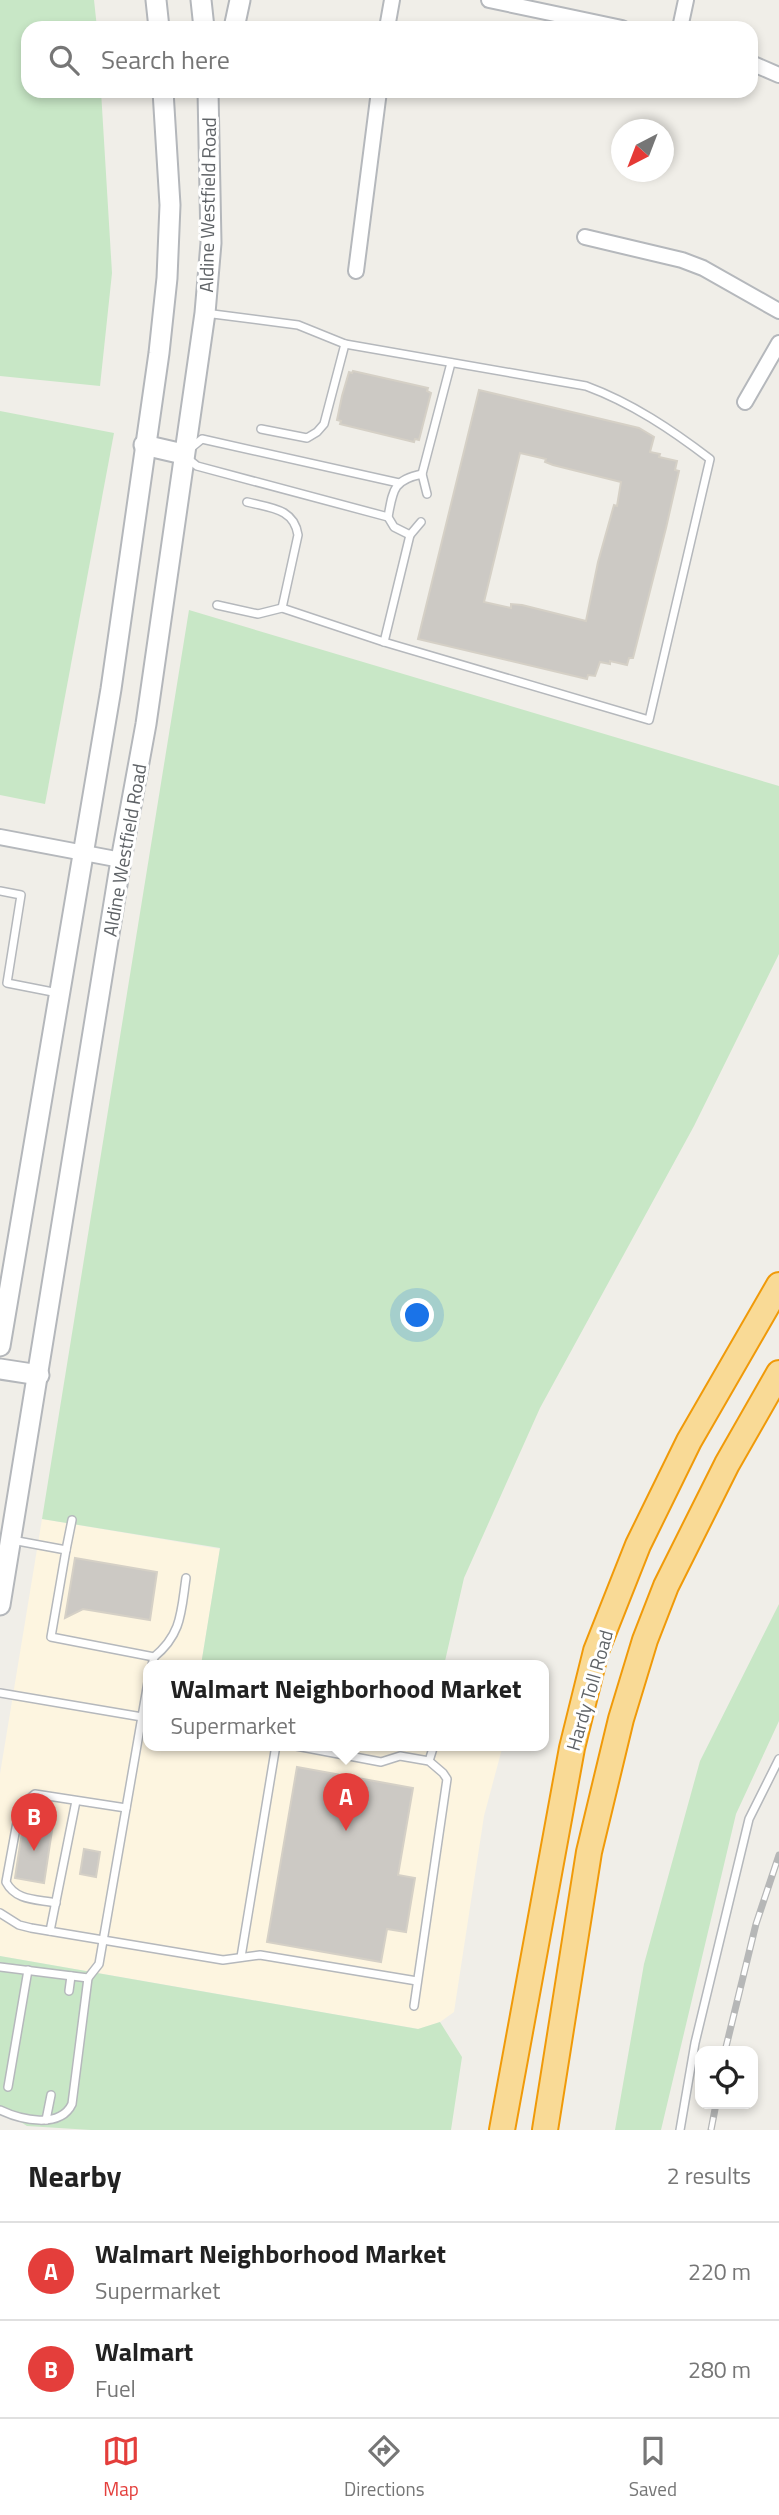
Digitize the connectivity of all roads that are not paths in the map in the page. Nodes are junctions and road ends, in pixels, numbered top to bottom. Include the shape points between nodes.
1 (156, 0) edge
2 (201, 0) edge
3 (240, 0) edge
4 (392, 0) edge
5 (489, 0) edge
6 (686, 0) edge
7 (158, 21) edge
8 (203, 21) edge
9 (236, 21) edge
10 (388, 21) edge
11 (589, 21) edge
12 (682, 21) edge
13 (758, 66) edge
14 (779, 75) edge
15 (163, 98) edge
16 (208, 98) edge
17 (221, 98) edge
18 (378, 98) edge
19 (211, 149) junction
20 (584, 237) dead end
21 (356, 271) dead end
22 (779, 311) edge
23 (205, 313) junction
24 (779, 343) edge
25 (345, 344) junction
26 (451, 363) junction
27 (745, 402) dead end
28 (261, 429) dead end
29 (145, 445) junction
30 (183, 454) junction
31 (422, 474) junction
32 (399, 483) junction
33 (427, 494) dead end
34 (247, 502) dead end
35 (388, 517) junction
36 (421, 522) dead end
37 (410, 535) junction
38 (217, 605) dead end
39 (282, 608) junction
40 (384, 642) junction
41 (0, 837) edge
42 (83, 853) junction
43 (121, 860) junction
44 (0, 891) edge
45 (59, 993) junction
46 (779, 1285) edge
47 (4, 1288) edge
48 (0, 1346) edge
49 (0, 1369) edge
50 (779, 1373) edge
51 (38, 1375) junction
52 (72, 1520) dead end
53 (11, 1540) junction
54 (66, 1550) junction
55 (186, 1578) dead end
56 (0, 1605) edge
57 (149, 1660) edge
58 (154, 1660) edge
59 (0, 1693) edge
60 (143, 1718) edge
61 (143, 1723) edge
62 (275, 1751) edge
63 (323, 1751) edge
64 (432, 1751) edge
65 (779, 1759) edge
66 (429, 1761) junction
67 (76, 1801) junction
68 (126, 1808) junction
69 (56, 1903) junction
70 (0, 1913) edge
71 (50, 1931) junction
72 (104, 1940) junction
73 (242, 1957) junction
74 (0, 1966) edge
75 (28, 1970) junction
76 (71, 1976) junction
77 (88, 1979) junction
78 (417, 1981) junction
79 (69, 1991) dead end
80 (414, 2006) dead end
81 (8, 2087) dead end
82 (51, 2095) dead end
83 (0, 2110) edge
84 (46, 2120) junction
85 (502, 2130) edge
86 (545, 2130) edge
87 (680, 2130) edge

1 - 7 main road
2 - 8 main road
3 - 9 main road
4 - 10 street
5 - 11 street
6 - 12 street
13 - 14 street
15 - 29 main road, Aldine Westfield Road via 170,205 167,265
16 - 19 main road, Aldine Westfield Road
17 - 19 main road
18 - 21 street
19 - 23 main road, Aldine Westfield Road
20 - 22 street via 682,260
23 - 25 lane via 298,325
23 - 30 main road, Aldine Westfield Road
24 - 27 street
25 - 26 lane
25 - 28 lane via 324,424 317,432 307,438
26 - 31 lane
26 - 40 lane via 586,386 662,425 710,459 649,720
29 - 30 main road
29 - 42 main road, Aldine Westfield Road
30 - 32 lane via 202,439
30 - 35 lane via 197,466
30 - 43 main road, Aldine Westfield Road via 146,724
31 - 32 lane
31 - 33 lane
32 - 35 lane via 393,490
34 - 39 lane via 284,511 297,527
35 - 37 lane via 394,527
36 - 37 lane
37 - 40 lane
38 - 39 lane via 258,614
39 - 40 lane
41 - 42 street
42 - 43 street
42 - 45 main road, Aldine Westfield Road
43 - 51 main road, Aldine Westfield Road
44 - 45 lane via 21,895 7,983
45 - 47 main road, Aldine Westfield Road
46 - 85 highway, Hardy Toll Road via 689,1441 638,1545 596,1651 572,1748
47 - 48 main road, Aldine Westfield Road
49 - 51 main road
50 - 86 highway, Hardy Toll Road via 727,1464 666,1586 645,1640 589,1852
51 - 53 main road, Aldine Westfield Road
52 - 54 lane
53 - 54 lane
53 - 56 main road, Aldine Westfield Road
54 - 57 lane via 51,1637
55 - 58 lane via 180,1619 169,1644
59 - 60 lane
61 - 68 lane
62 - 73 lane
63 - 66 lane via 381,1762 400,1756
64 - 66 lane
65 - 87 lane via 749,1819 695,2043
66 - 78 lane via 443,1773 448,1786
67 - 68 lane
67 - 69 lane
67 - 69 lane via 35,1794 20,1806 6,1882 11,1892 20,1896
68 - 72 lane
69 - 71 lane
70 - 71 lane via 19,1925
71 - 72 lane
72 - 73 lane via 223,1960
72 - 77 lane via 99,1964
73 - 78 lane via 260,1955
74 - 75 lane
75 - 76 lane
75 - 81 lane
76 - 77 lane
76 - 79 lane
77 - 84 lane via 72,2104 60,2118
78 - 80 lane
82 - 84 lane
83 - 84 lane

